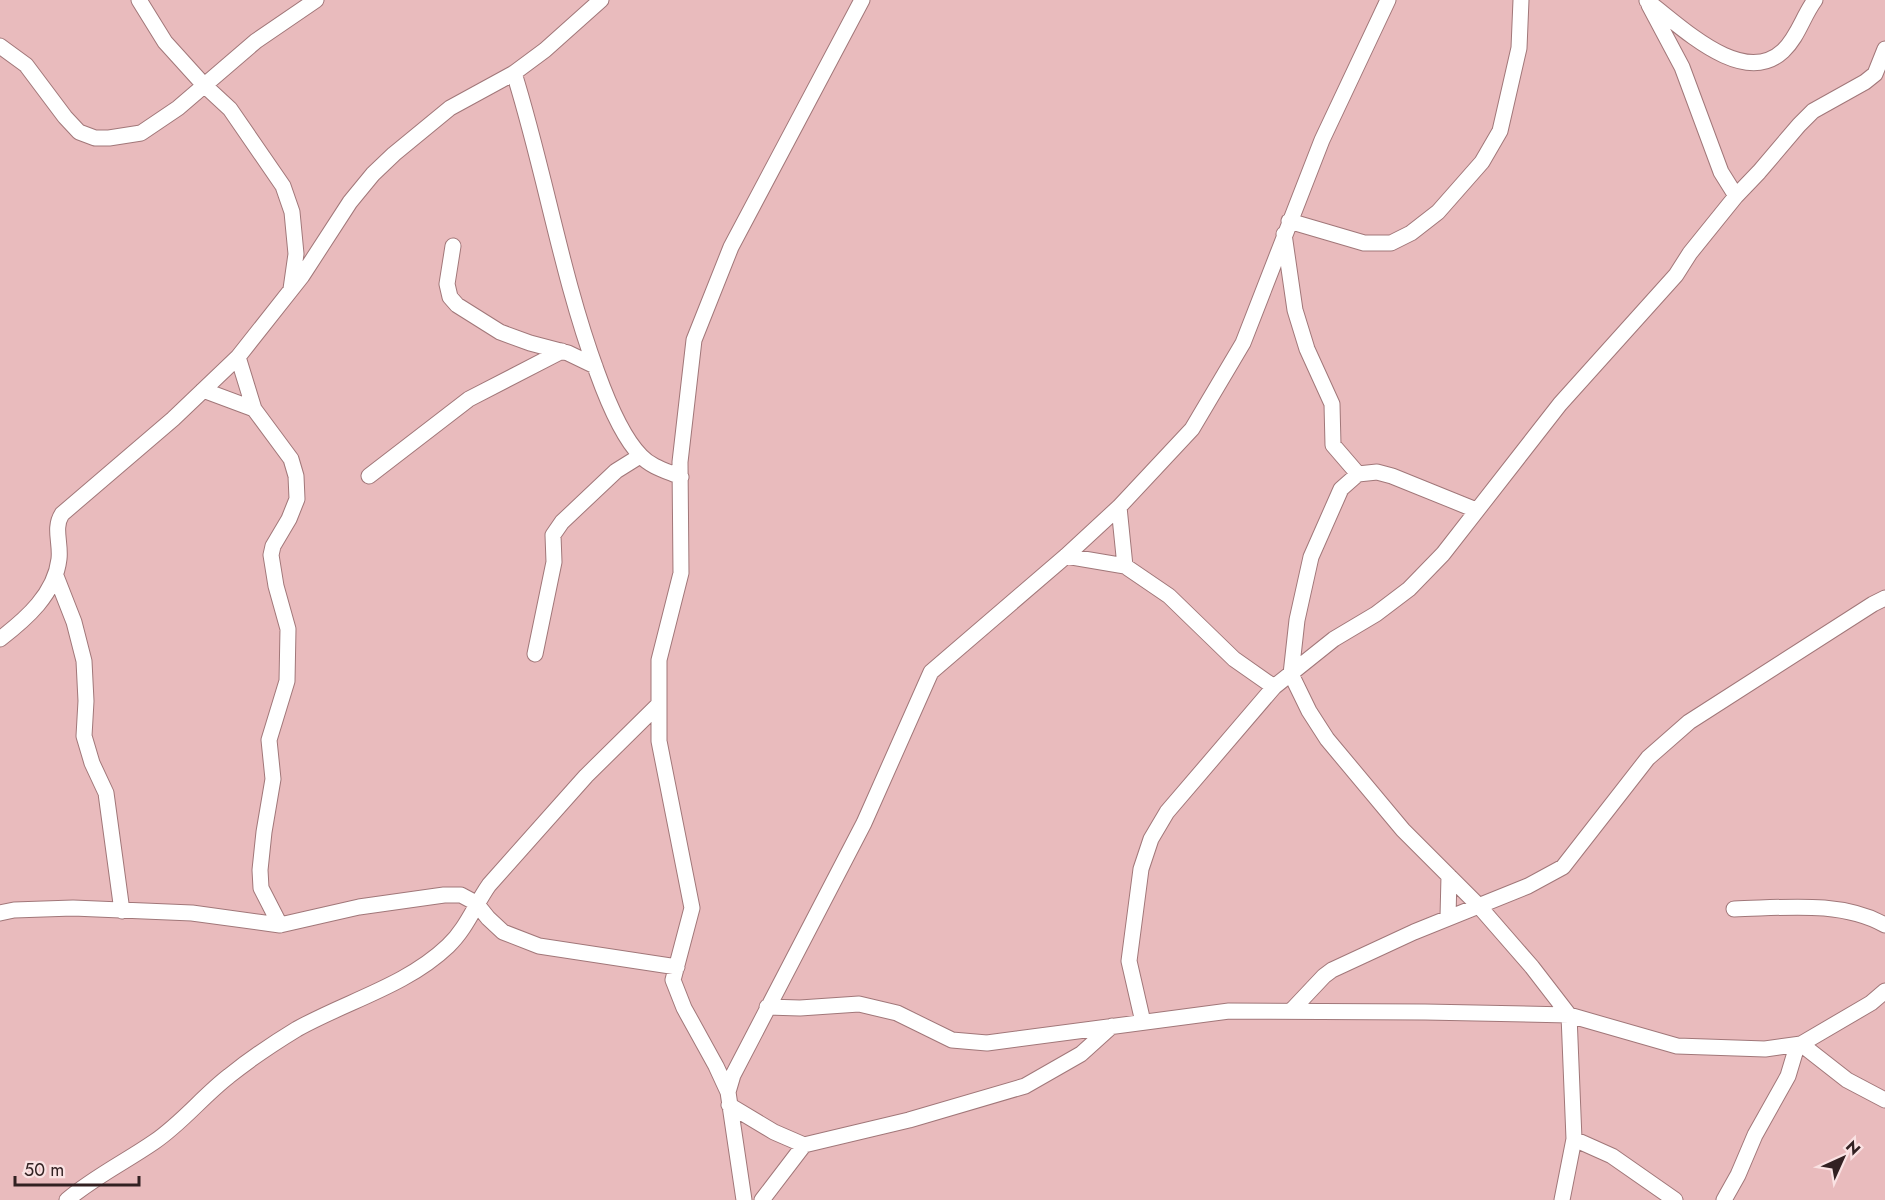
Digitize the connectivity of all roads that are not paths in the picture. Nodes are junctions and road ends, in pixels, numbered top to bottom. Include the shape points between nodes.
1 (138, 0) edge
2 (316, 0) edge
3 (601, 0) edge
4 (862, 0) edge
5 (1388, 0) edge
6 (1521, 0) edge
7 (1646, 0) edge
8 (1815, 0) edge
9 (0, 46) edge
10 (1885, 49) edge
11 (514, 73) junction
12 (203, 84) junction
13 (1736, 196) junction
14 (1287, 228) junction
15 (453, 246) dead end
16 (291, 290) junction
17 (583, 335) junction
18 (565, 352) junction
19 (238, 357) junction
20 (594, 366) junction
21 (203, 390) junction
22 (254, 409) junction
23 (640, 456) junction
24 (1358, 474) junction
25 (369, 476) dead end
26 (681, 477) junction
27 (1119, 507) junction
28 (1476, 510) junction
29 (1066, 556) junction
30 (1125, 566) junction
31 (56, 576) junction
32 (1885, 598) edge
33 (0, 639) edge
34 (536, 654) dead end
35 (1291, 674) junction
36 (1274, 687) junction
37 (659, 704) junction
38 (1449, 876) junction
39 (476, 903) junction
40 (1478, 905) junction
41 (1734, 909) dead end
42 (122, 911) junction
43 (0, 913) edge
44 (1448, 917) junction
45 (280, 925) junction
46 (1885, 925) edge
47 (677, 967) junction
48 (1885, 991) edge
49 (767, 1007) junction
50 (1291, 1011) junction
51 (1569, 1015) junction
52 (1143, 1022) junction
53 (1112, 1026) junction
54 (1799, 1045) junction
55 (729, 1099) junction
56 (1885, 1100) edge
57 (1574, 1139) junction
58 (804, 1145) junction
59 (67, 1200) edge
60 (744, 1200) edge
61 (762, 1200) edge
62 (1562, 1200) edge
63 (1675, 1200) edge
64 (1724, 1200) edge

1 - 12 street via 165,42
2 - 12 street
3 - 11 street
4 - 26 street via 731,247 694,340
5 - 14 street via 1322,140
6 - 14 street via 1519,48 1500,131 1482,162 1438,212 1391,243 1364,243
7 - 8 street via 1710,48 1744,62 1760,62 1781,53 1793,40
7 - 13 street via 1682,67 1720,172
9 - 12 street via 26,65 79,132 95,138 141,132 178,108
10 - 13 street via 1875,74 1813,111
11 - 16 street via 450,108 373,174
11 - 17 street
12 - 16 street via 230,110 283,186 292,212 296,254
13 - 28 street via 1676,275 1560,404
14 - 24 street via 1295,310 1307,349 1332,404 1333,445
14 - 27 street via 1243,343 1192,429
15 - 18 street via 447,284 457,305 500,332
16 - 19 street
17 - 18 street
17 - 20 street
18 - 20 street
18 - 25 street via 469,399
19 - 21 street
19 - 22 street
20 - 23 street via 608,400
21 - 22 street
21 - 31 street via 62,514 58,521 60,557
22 - 45 street via 291,459 297,476 297,499 271,555 288,629 287,681 269,740 273,779 260,870 261,888
23 - 26 street
23 - 34 street via 616,471 553,535 554,562
24 - 28 street via 1377,472 1392,476
24 - 35 street via 1341,489 1311,557 1297,620
26 - 37 street via 681,573 659,660
27 - 29 street
27 - 30 street
28 - 35 street via 1443,554 1409,589 1334,639
29 - 30 street
29 - 49 street via 931,672 864,823
30 - 36 street via 1169,596 1234,659
31 - 33 street via 27,617
31 - 42 street via 84,661 84,736 106,793
32 - 40 street via 1689,722 1648,758 1563,867 1528,886
35 - 36 street
35 - 38 street via 1327,739 1403,830
36 - 52 street via 1167,812 1151,839 1142,869 1129,961
37 - 39 street via 585,776
37 - 47 street via 659,741 692,908
38 - 40 street
38 - 44 street
39 - 45 street via 461,895 444,895 360,907
39 - 47 street via 503,932 538,946
39 - 59 street via 450,944 426,964 268,1048 229,1076 155,1141
40 - 44 street
40 - 51 street
41 - 46 street via 1846,911
42 - 43 street
42 - 45 street via 192,913
44 - 50 street via 1332,970
47 - 55 street via 673,980 684,1008
48 - 54 street
49 - 53 street via 859,1004 897,1013 952,1040 987,1043
49 - 55 street via 733,1075
50 - 51 street
50 - 52 street via 1230,1011
51 - 54 street via 1677,1046 1765,1049
51 - 57 street
52 - 53 street
53 - 58 street via 1081,1054 1024,1086 909,1120
54 - 56 street via 1847,1080
54 - 64 street via 1788,1076
55 - 58 street via 774,1132
55 - 60 street
57 - 62 street
57 - 63 street via 1612,1156
58 - 61 street

